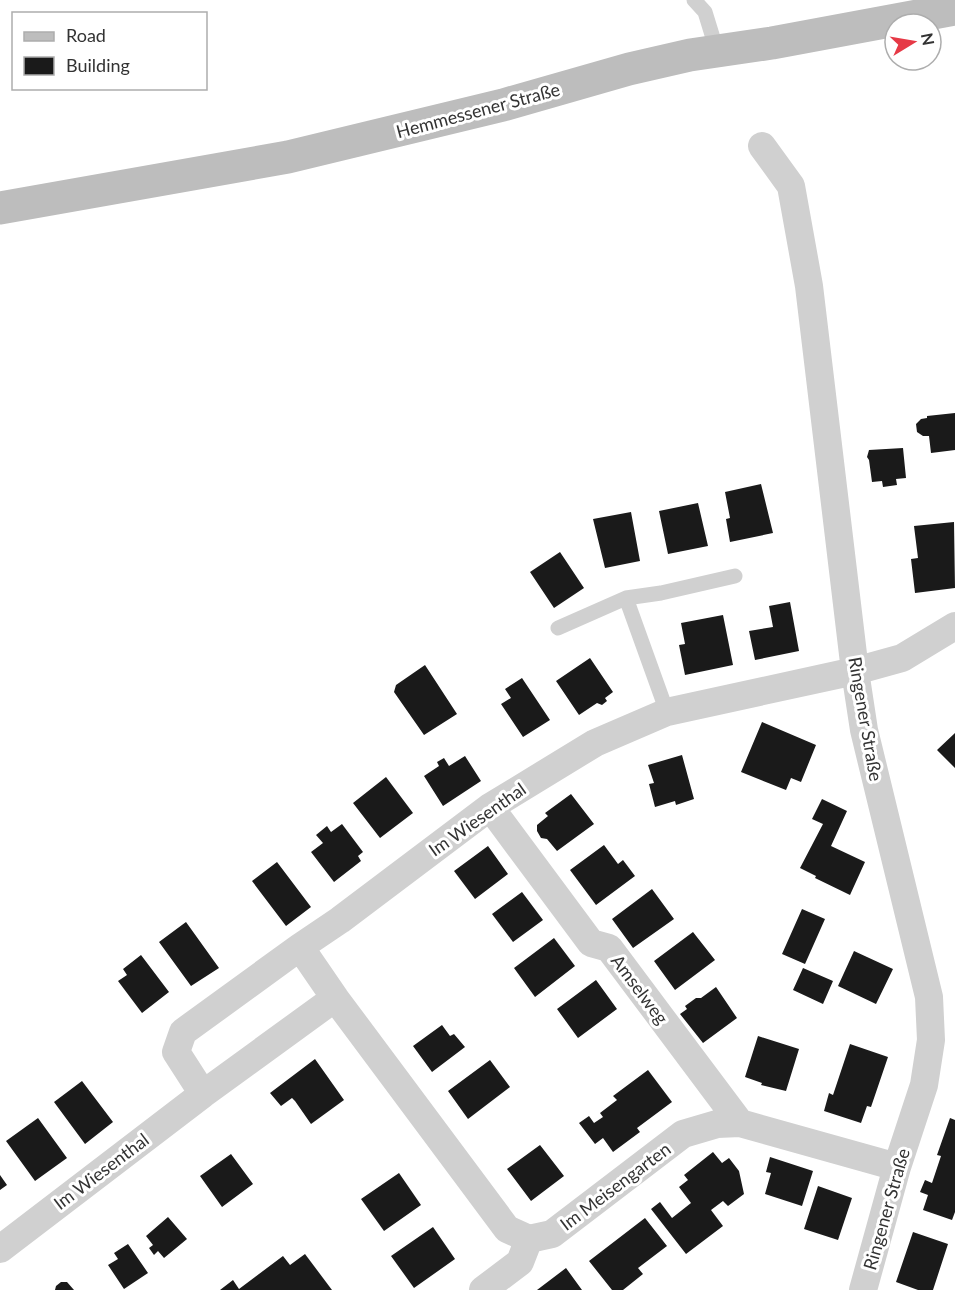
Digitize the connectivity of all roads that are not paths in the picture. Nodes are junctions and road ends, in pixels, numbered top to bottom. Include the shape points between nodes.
1 (694, 0) edge
2 (955, 9) edge
3 (717, 51) junction
4 (762, 146) dead end
5 (0, 208) edge
6 (735, 576) dead end
7 (626, 598) junction
8 (955, 626) edge
9 (558, 628) dead end
10 (855, 671) junction
11 (667, 712) junction
12 (490, 807) junction
13 (300, 947) junction
14 (336, 998) junction
15 (203, 1094) junction
16 (740, 1123) junction
17 (897, 1167) junction
18 (529, 1239) junction
19 (0, 1249) edge
20 (483, 1290) edge
21 (863, 1290) edge

1 - 3 lane via 705,12
2 - 3 main road, Hemmessener Straße
3 - 5 main road, Hemmessener Straße via 629,69 503,105 288,157
4 - 10 street, Ringener Straße via 791,186 809,286
6 - 7 lane
7 - 9 lane
7 - 11 lane
8 - 10 street, Im Wiesenthal via 902,658
10 - 11 street, Im Wiesenthal
10 - 17 street, Ringener Straße via 864,730 929,997 931,1040 924,1085
11 - 12 street, Im Wiesenthal via 595,743
12 - 13 street, Im Wiesenthal
12 - 16 street, Amselweg via 591,943 609,948
13 - 14 street
13 - 15 street, Im Wiesenthal via 183,1032 176,1052
14 - 15 street, Im Wiesenthal
14 - 18 street via 507,1229
15 - 19 street, Im Wiesenthal
16 - 17 street, Im Meisengarten
16 - 18 street, Im Meisengarten via 717,1124 683,1134 552,1234
17 - 21 street, Ringener Straße
18 - 20 street via 520,1262

